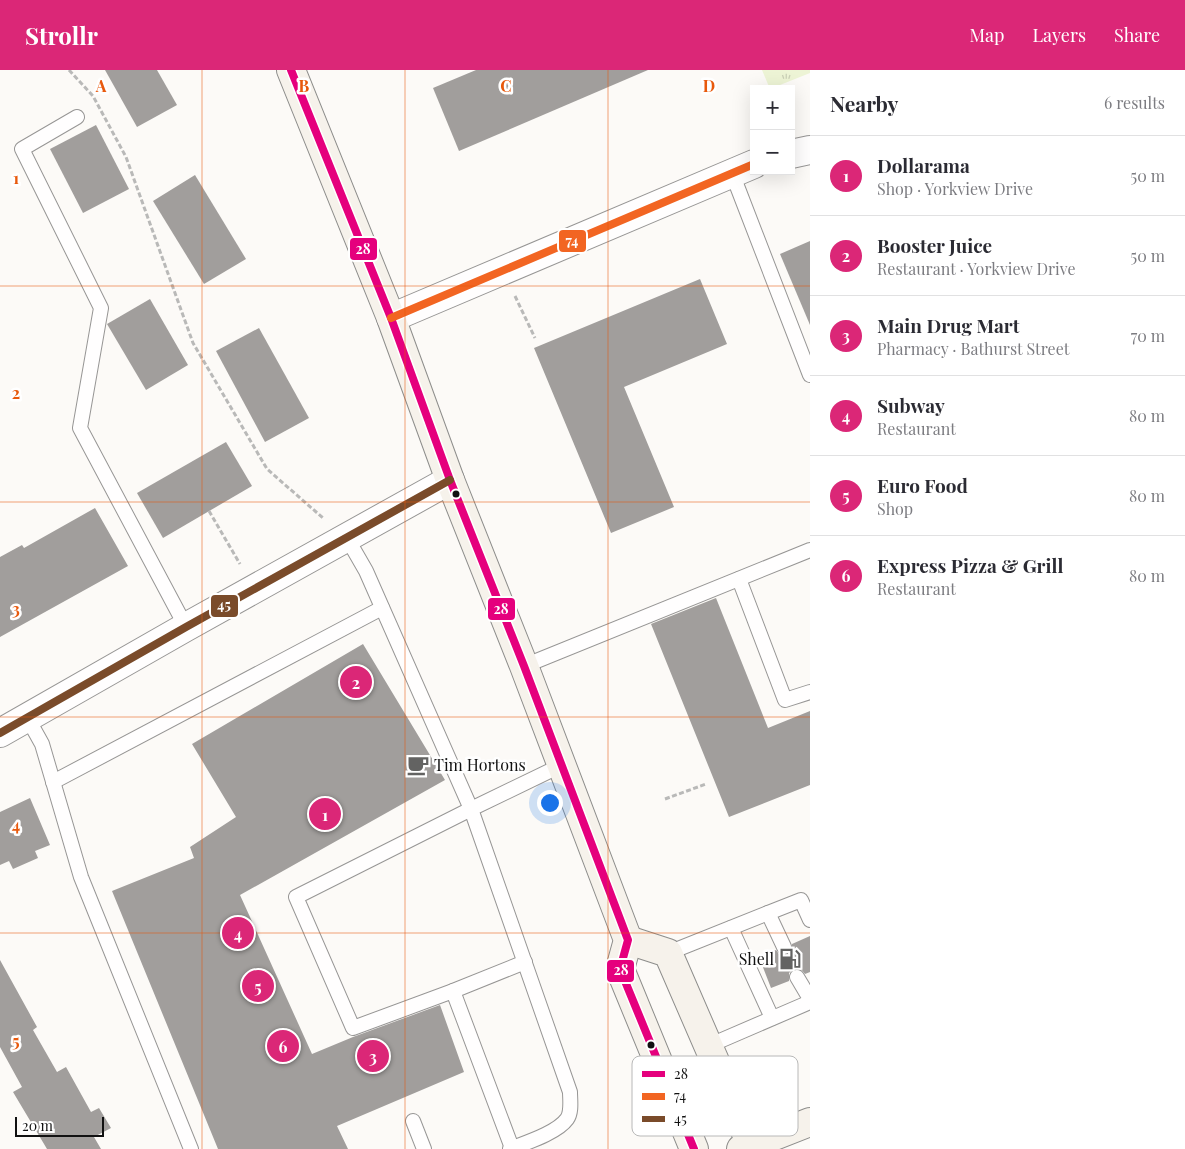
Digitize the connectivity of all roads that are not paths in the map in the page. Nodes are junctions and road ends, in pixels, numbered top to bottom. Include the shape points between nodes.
1 (291, 70) edge
2 (77, 117) dead end
3 (810, 150) edge
4 (795, 153) edge
5 (743, 168) edge
6 (391, 318) junction
7 (810, 375) edge
8 (450, 480) junction
9 (346, 538) junction
10 (810, 550) edge
11 (739, 579) junction
12 (382, 608) junction
13 (186, 627) junction
14 (524, 666) junction
15 (810, 692) edge
16 (27, 717) junction
17 (0, 733) edge
18 (562, 765) junction
19 (53, 782) junction
20 (472, 809) junction
21 (768, 913) junction
22 (810, 920) edge
23 (731, 928) junction
24 (628, 940) junction
25 (784, 947) dead end
26 (668, 953) junction
27 (525, 962) junction
28 (797, 977) dead end
29 (453, 991) junction
30 (810, 1000) edge
31 (772, 1018) junction
32 (708, 1046) junction
33 (656, 1056) edge
34 (712, 1056) edge
35 (413, 1121) dead end
36 (810, 1122) edge
37 (798, 1127) edge
38 (689, 1136) edge
39 (743, 1136) edge
40 (777, 1136) edge
41 (511, 1148) edge
42 (748, 1148) edge
43 (190, 1149) edge
44 (424, 1149) edge
45 (694, 1149) edge

1 - 6 main road
2 - 13 lane via 22,149 101,308 80,428
3 - 4 street
5 - 6 street
5 - 7 lane
6 - 8 main road
8 - 9 street
8 - 14 main road
9 - 12 lane via 366,571
9 - 13 street
10 - 11 lane
11 - 14 lane
11 - 15 lane via 785,700
12 - 19 lane
12 - 20 lane
13 - 16 street
14 - 18 main road
16 - 17 street
16 - 19 lane via 42,744
18 - 20 lane
18 - 24 main road
19 - 43 lane via 81,877
20 - 27 lane
20 - 29 lane via 296,897 352,1028
21 - 22 lane via 801,900
21 - 23 lane
21 - 25 lane
23 - 26 lane
23 - 31 lane
24 - 26 main road
24 - 33 main road via 620,969
26 - 32 main road
27 - 29 lane
27 - 41 lane via 570,1092 570,1107 567,1119 555,1129
28 - 30 lane
29 - 41 lane
30 - 31 lane
31 - 32 lane
32 - 34 main road
35 - 44 lane
36 - 37 main road
38 - 45 main road
39 - 42 main road
40 - 42 main road

